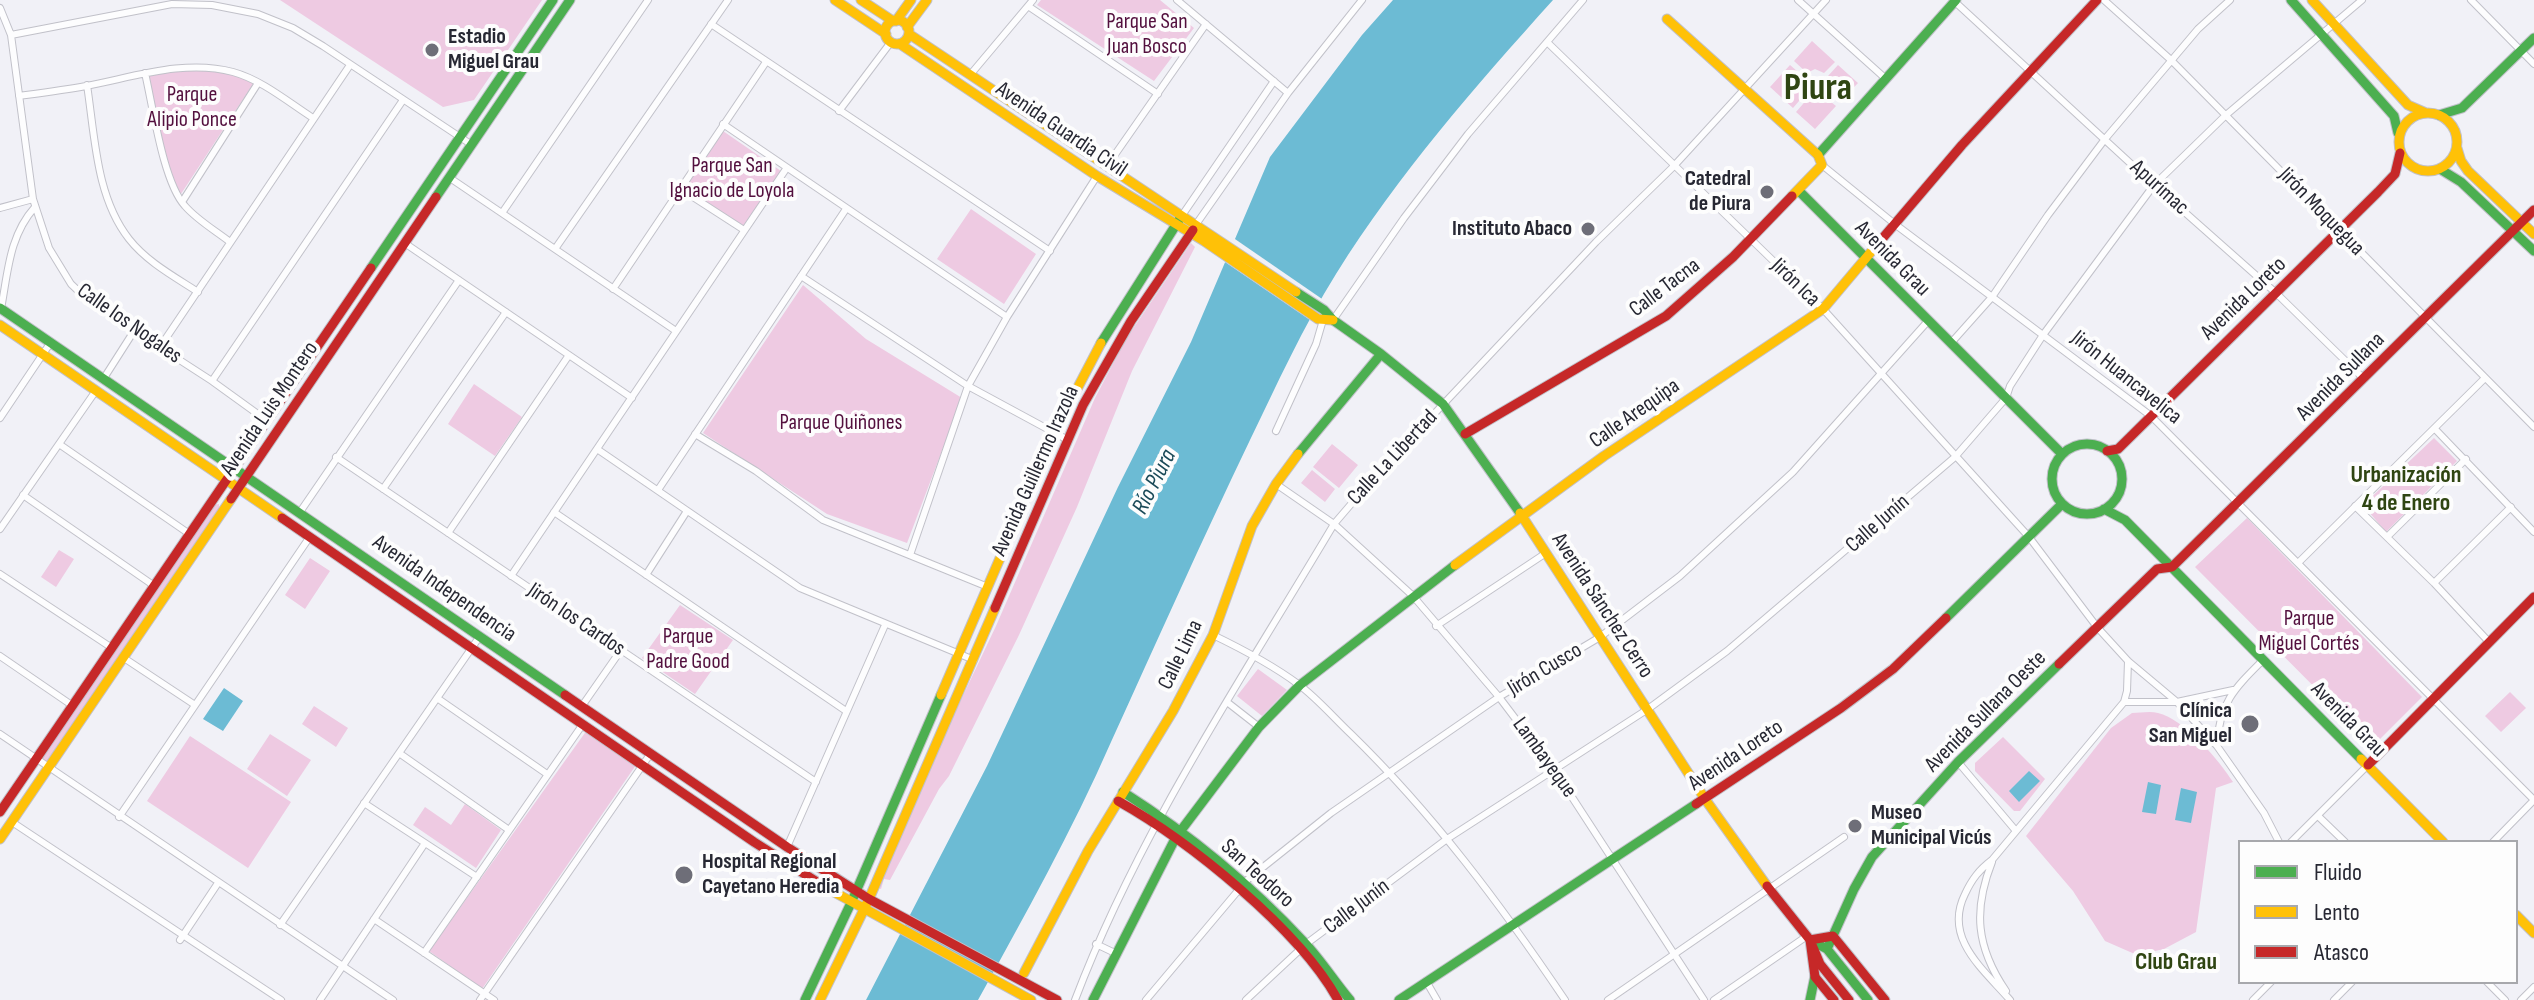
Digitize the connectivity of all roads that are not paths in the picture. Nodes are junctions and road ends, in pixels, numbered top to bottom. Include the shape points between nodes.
1 (553, 0) edge
2 (570, 0) edge
3 (648, 0) edge
4 (728, 0) edge
5 (861, 0) edge
6 (911, 0) edge
7 (927, 0) edge
8 (1177, 0) edge
9 (1362, 0) edge
10 (1583, 0) edge
11 (1798, 0) edge
12 (1826, 0) edge
13 (2097, 0) edge
14 (2104, 0) edge
15 (2230, 0) edge
16 (2291, 0) edge
17 (2312, 0) edge
18 (2362, 0) edge
19 (2471, 0) edge
20 (837, 1) edge
21 (1954, 1) edge
22 (1030, 3) edge
23 (0, 8) edge
24 (1813, 14) junction
25 (1667, 19) dead end
26 (895, 21) junction
27 (711, 24) junction
28 (1206, 24) junction
29 (2334, 24) junction
30 (908, 31) junction
31 (2321, 34) junction
32 (11, 35) junction
33 (2534, 38) edge
34 (892, 40) junction
35 (1547, 42) junction
36 (2521, 51) junction
37 (2171, 60) junction
38 (766, 62) junction
39 (2534, 64) edge
40 (350, 65) junction
41 (2030, 71) junction
42 (145, 73) junction
43 (970, 75) junction
44 (1886, 79) junction
45 (1274, 81) junction
46 (258, 83) junction
47 (87, 85) junction
48 (1746, 88) junction
49 (1288, 93) junction
50 (1158, 94) junction
51 (19, 96) junction
52 (403, 100) junction
53 (2462, 108) junction
54 (839, 111) junction
55 (2424, 112) junction
56 (2226, 115) junction
57 (2439, 115) junction
58 (1033, 117) junction
59 (313, 118) junction
60 (723, 124) junction
61 (1026, 129) junction
62 (2456, 134) junction
63 (2398, 136) junction
64 (461, 137) junction
65 (2105, 139) junction
66 (472, 145) junction
67 (2457, 148) junction
68 (2400, 153) junction
69 (1820, 160) junction
70 (1107, 166) junction
71 (1673, 167) junction
72 (786, 169) junction
73 (2416, 169) junction
74 (2440, 169) junction
75 (2395, 174) junction
76 (1097, 176) junction
77 (450, 178) junction
78 (2154, 185) junction
79 (679, 188) junction
80 (1799, 191) junction
81 (182, 202) junction
82 (34, 203) junction
83 (0, 208) edge
84 (846, 209) junction
85 (2534, 210) edge
86 (502, 213) junction
87 (1183, 214) junction
88 (1197, 223) junction
89 (2522, 223) junction
90 (1175, 225) junction
91 (1896, 225) junction
92 (744, 230) junction
93 (2339, 231) junction
94 (2514, 231) junction
95 (1191, 233) junction
96 (2534, 234) edge
97 (1207, 237) junction
98 (1750, 240) junction
99 (230, 242) junction
100 (406, 244) junction
101 (555, 249) junction
102 (1050, 251) junction
103 (2534, 251) edge
104 (1152, 258) junction
105 (1867, 260) junction
106 (1166, 267) junction
107 (801, 276) junction
108 (459, 280) junction
109 (613, 289) junction
110 (198, 292) junction
111 (2276, 293) junction
112 (1992, 297) junction
113 (1, 308) edge
114 (1823, 309) junction
115 (506, 312) junction
116 (1007, 317) junction
117 (1324, 317) junction
118 (2426, 318) junction
119 (1928, 321) junction
120 (0, 325) edge
121 (134, 331) junction
122 (676, 331) junction
123 (2043, 335) junction
124 (51, 342) junction
125 (1951, 343) junction
126 (160, 347) junction
127 (1381, 354) junction
128 (42, 355) junction
129 (569, 355) junction
130 (1880, 372) junction
131 (104, 378) junction
132 (2485, 378) junction
133 (2364, 379) junction
134 (212, 381) junction
135 (968, 386) junction
136 (95, 392) junction
137 (0, 397) edge
138 (632, 398) junction
139 (2006, 398) junction
140 (9, 404) junction
141 (1443, 404) junction
142 (2151, 416) junction
143 (0, 418) edge
144 (266, 420) junction
145 (2534, 427) edge
146 (2435, 429) junction
147 (1276, 431) dead end
148 (1054, 433) junction
149 (695, 434) junction
150 (1465, 434) junction
151 (1066, 439) junction
152 (59, 444) junction
153 (597, 449) junction
154 (2118, 449) junction
155 (2107, 451) junction
156 (2062, 454) junction
157 (336, 457) junction
158 (1955, 457) junction
159 (2466, 459) junction
160 (2116, 461) junction
161 (233, 468) junction
162 (246, 476) junction
163 (224, 481) junction
164 (1276, 484) junction
165 (237, 489) junction
166 (383, 489) junction
167 (658, 490) junction
168 (23, 495) junction
169 (2116, 498) junction
170 (2062, 504) junction
171 (2238, 505) junction
172 (2355, 506) junction
173 (2511, 507) junction
174 (2104, 509) junction
175 (687, 511) junction
176 (300, 512) junction
177 (554, 512) junction
178 (1522, 516) junction
179 (2125, 520) junction
180 (1334, 524) junction
181 (0, 529) edge
182 (2534, 532) edge
183 (188, 533) junction
184 (448, 533) junction
185 (2029, 537) junction
186 (2387, 537) junction
187 (309, 538) junction
188 (1546, 553) junction
189 (910, 555) junction
190 (2299, 562) junction
191 (2172, 567) junction
192 (0, 574) edge
193 (646, 575) junction
194 (511, 576) junction
195 (2434, 583) junction
196 (153, 585) junction
197 (988, 587) junction
198 (1413, 596) junction
199 (2534, 597) edge
200 (885, 625) junction
201 (1436, 626) junction
202 (2097, 627) junction
203 (1213, 635) junction
204 (480, 636) junction
205 (1600, 637) junction
206 (2489, 642) junction
207 (472, 647) junction
208 (112, 648) junction
209 (621, 650) junction
210 (959, 654) junction
211 (0, 656) edge
212 (1255, 656) junction
213 (124, 658) junction
214 (974, 660) junction
215 (2263, 660) junction
216 (2128, 661) junction
217 (1300, 685) junction
218 (2233, 690) junction
219 (1499, 697) junction
220 (437, 698) junction
221 (2433, 699) junction
222 (1227, 702) junction
223 (2124, 702) junction
224 (2177, 702) junction
225 (195, 705) junction
226 (73, 706) junction
227 (582, 706) junction
228 (1648, 709) junction
229 (846, 711) junction
230 (583, 724) junction
231 (1259, 727) junction
232 (0, 734) edge
233 (2217, 746) junction
234 (399, 753) junction
235 (651, 753) junction
236 (36, 760) junction
237 (1958, 762) junction
238 (643, 764) junction
239 (2368, 765) junction
240 (48, 769) junction
241 (1389, 771) junction
242 (1555, 771) junction
243 (547, 774) junction
244 (816, 782) junction
245 (1121, 796) junction
246 (1705, 799) junction
247 (2534, 800) edge
248 (364, 803) junction
249 (0, 812) edge
250 (2318, 816) junction
251 (119, 817) junction
252 (1158, 819) junction
253 (12, 822) junction
254 (509, 830) junction
255 (2016, 831) junction
256 (1179, 834) junction
257 (1844, 837) dead end
258 (0, 839) edge
259 (1447, 839) junction
260 (2278, 840) edge
261 (2293, 840) edge
262 (2343, 840) edge
263 (2441, 840) edge
264 (2495, 840) edge
265 (425, 843) junction
266 (787, 847) junction
267 (1613, 858) junction
268 (1992, 860) junction
269 (477, 877) junction
270 (218, 883) junction
271 (1241, 887) junction
272 (1770, 890) junction
273 (856, 891) junction
274 (869, 899) junction
275 (851, 903) junction
276 (864, 910) junction
277 (2518, 917) edge
278 (374, 919) junction
279 (1513, 923) junction
280 (280, 925) junction
281 (2534, 933) edge
282 (1833, 936) junction
283 (182, 937) junction
284 (1808, 938) junction
285 (1096, 944) junction
286 (1303, 947) junction
287 (1827, 949) junction
288 (424, 953) junction
289 (1117, 954) junction
290 (1673, 954) junction
291 (1820, 964) junction
292 (343, 966) junction
293 (1023, 977) junction
294 (1815, 977) junction
295 (814, 981) junction
296 (1426, 981) junction
297 (2267, 984) edge
298 (2350, 984) edge
299 (2489, 984) edge
300 (826, 987) junction
301 (2534, 987) edge
302 (483, 997) edge
303 (1865, 999) edge
304 (281, 1000) edge
305 (320, 1000) edge
306 (393, 1000) edge
307 (494, 1000) edge
308 (805, 1000) edge
309 (820, 1000) edge
310 (1031, 1000) edge
311 (1057, 1000) edge
312 (1075, 1000) edge
313 (1093, 1000) edge
314 (1146, 1000) edge
315 (1246, 1000) edge
316 (1338, 1000) edge
317 (1350, 1000) edge
318 (1399, 1000) edge
319 (1437, 1000) edge
320 (1565, 1000) edge
321 (1608, 1000) edge
322 (1704, 1000) edge
323 (1714, 1000) edge
324 (1810, 1000) edge
325 (1834, 1000) edge
326 (1849, 1000) edge
327 (1885, 1000) edge
328 (2012, 1000) edge
329 (2253, 1000) edge
330 (2334, 1000) edge
331 (2505, 1000) edge
332 (2521, 1000) edge

1 - 64 main road, Avenida Luis Montero
2 - 66 main road, Avenida Luis Montero
3 - 86 street
4 - 27 street
5 - 26 main road
6 - 26 main road
7 - 30 main road
8 - 28 street
9 - 49 street, Avenida Guillermo Irazola
10 - 35 street
11 - 24 street
12 - 24 street, Calle La Libertad
13 - 41 main road, Calle Arequipa
14 - 37 street, Jirón Moquegua
15 - 37 street
16 - 31 main road
17 - 29 main road
18 - 29 street, Calle Junín
19 - 36 street
20 - 34 main road, Avenida Guardia Civil
21 - 41 street, Apurímac
21 - 44 main road, Calle Tacna
22 - 43 street
22 - 50 street
23 - 32 street, Calle los Nogales
24 - 44 street
24 - 48 street, Calle La Libertad
25 - 48 main road, Jirón Huancavelica
26 - 30 main road, Avenida Guardia Civil
26 - 34 main road via 886,28
27 - 38 street
27 - 101 street
28 - 45 street
28 - 50 street
29 - 31 street, Calle Junín
29 - 55 main road via 2408,105
30 - 34 main road via 906,40
30 - 43 main road, Avenida Guardia Civil
31 - 56 street, Calle Junín
31 - 63 main road via 2394,116
32 - 40 street via 172,4 212,5 293,28
32 - 51 street, Calle los Nogales
33 - 36 main road
34 - 54 street
34 - 61 main road, Avenida Guardia Civil
35 - 71 street, Jirón Ica
35 - 117 street
36 - 39 street
36 - 53 main road
37 - 56 street, Jirón Moquegua
37 - 65 street
38 - 54 street
38 - 60 street
40 - 52 street
40 - 59 street
41 - 65 street, Apurímac
41 - 91 main road, Calle Arequipa
42 - 46 street via 191,67 233,72
42 - 47 street
42 - 81 street via 167,167
43 - 58 main road, Avenida Guardia Civil
44 - 69 main road, Calle Tacna
45 - 49 street
45 - 87 street, Avenida Guillermo Irazola
46 - 59 street
46 - 81 street
47 - 51 street
47 - 110 street via 109,206 130,241
48 - 69 main road, Jirón Huancavelica
48 - 71 street, Calle La Libertad
49 - 88 street, Avenida Guillermo Irazola
50 - 70 street
51 - 82 street, Calle los Nogales
52 - 64 street
52 - 134 street
53 - 57 main road
53 - 62 main road
54 - 102 street
55 - 57 main road
55 - 63 main road via 2408,120
56 - 78 street, Calle Junín
56 - 93 street, Jirón Moquegua
57 - 62 main road
58 - 61 main road
58 - 70 main road, Avenida Guardia Civil
59 - 99 street
60 - 72 street
60 - 79 street
61 - 76 main road, Avenida Guardia Civil
62 - 67 main road
63 - 68 main road
64 - 66 street
64 - 144 main road, Avenida Luis Montero
65 - 78 street, Apurímac
65 - 112 street
66 - 77 main road, Avenida Luis Montero
67 - 74 main road
67 - 89 main road via 2468,171
68 - 73 main road
68 - 75 main road
69 - 80 main road, Calle Tacna
69 - 91 street, Jirón Huancavelica
70 - 87 main road, Avenida Guardia Civil
71 - 98 street, Jirón Ica
71 - 141 street, Calle La Libertad
72 - 84 street
72 - 92 street
73 - 74 main road
73 - 75 main road
74 - 94 main road
75 - 93 main road, Avenida Loreto
76 - 90 main road, Avenida Guardia Civil
76 - 102 street
77 - 86 street
77 - 100 main road, Avenida Luis Montero
78 - 111 street, Apurímac
78 - 123 street, Calle Junín
79 - 92 street
79 - 109 street
80 - 98 main road, Calle Tacna
80 - 105 main road, Avenida Grau
81 - 99 street
82 - 83 street
82 - 113 street via 11,247
82 - 121 street, Calle los Nogales via 49,248 71,284
84 - 107 street
84 - 116 street
85 - 89 main road, Avenida Sullana
86 - 101 street
87 - 88 main road, Avenida Guardia Civil
87 - 90 main road, Avenida Guillermo Irazola
88 - 95 main road, Avenida Guillermo Irazola
88 - 97 main road, Avenida Guardia Civil
89 - 94 main road, Avenida Sullana
89 - 96 main road
90 - 95 main road, Avenida Guardia Civil
90 - 104 main road, Avenida Guillermo Irazola
91 - 105 main road, Calle Arequipa
91 - 112 street, Jirón Huancavelica
92 - 122 street
93 - 111 main road, Avenida Loreto
93 - 118 street, Jirón Moquegua
94 - 103 main road
94 - 118 main road, Avenida Sullana
95 - 97 main road, Avenida Guardia Civil
95 - 106 main road, Avenida Guillermo Irazola
97 - 117 main road, Avenida Sánchez Cerro
98 - 114 street, Jirón Ica
98 - 150 main road, Calle Tacna via 1666,316
99 - 110 street
100 - 108 street
100 - 162 main road, Avenida Luis Montero
101 - 109 street
102 - 116 street
104 - 106 main road
104 - 148 main road, Avenida Guillermo Irazola
105 - 114 main road, Calle Arequipa
105 - 119 main road, Avenida Grau
106 - 151 main road, Avenida Guillermo Irazola via 1101,370
107 - 135 street
107 - 149 street
108 - 115 street
108 - 157 street
109 - 122 street
110 - 126 street
111 - 133 street, Apurímac
111 - 142 main road, Avenida Loreto
112 - 123 street, Jirón Huancavelica
112 - 125 street
113 - 124 main road, Avenida Independencia
114 - 130 street, Jirón Ica
114 - 178 main road, Calle Arequipa
115 - 129 street
115 - 166 street
116 - 135 street
117 - 127 main road, Avenida Sánchez Cerro
117 - 147 street
118 - 132 street, Jirón Moquegua
118 - 133 main road, Avenida Sullana
119 - 125 main road, Avenida Grau
119 - 130 street, Jirón Cusco
120 - 128 main road, Avenida Independencia
121 - 126 street, Calle los Nogales
121 - 131 street
122 - 138 street
123 - 139 street, Calle Junín
123 - 142 street, Jirón Huancavelica
124 - 128 street
124 - 131 main road, Avenida Independencia
125 - 139 main road, Avenida Grau
126 - 134 street, Calle los Nogales
127 - 141 main road, Avenida Sánchez Cerro
127 - 164 main road, Calle Lima
128 - 136 main road, Avenida Independencia
128 - 140 street
129 - 138 street
129 - 184 street
130 - 158 street, Jirón Ica
130 - 205 street, Jirón Cusco via 1793,472 1680,576
131 - 161 main road, Avenida Independencia
132 - 145 street, Jirón Moquegua
132 - 146 street
133 - 171 main road, Avenida Sullana
134 - 144 street, Calle los Nogales
135 - 148 street
135 - 189 street
136 - 152 street
136 - 163 main road, Avenida Independencia
137 - 140 street
138 - 153 street
139 - 156 main road, Avenida Grau
139 - 158 street, Calle Junín
140 - 143 street
141 - 150 main road, Avenida Sánchez Cerro
141 - 180 street, Calle La Libertad
142 - 154 main road, Avenida Loreto
142 - 171 street, Jirón Huancavelica
144 - 161 main road, Avenida Luis Montero
146 - 159 street
146 - 172 street
148 - 151 street
148 - 197 main road, Avenida Guillermo Irazola
149 - 167 street
149 - 189 street via 823,520
150 - 178 main road, Avenida Sánchez Cerro
151 - 214 main road, Avenida Guillermo Irazola
152 - 168 street
152 - 183 street
153 - 167 street
153 - 177 street
154 - 155 main road
154 - 160 main road
155 - 156 main road via 2079,445
155 - 160 main road
156 - 170 main road via 2052,474
157 - 166 street, Jirón los Cardos
157 - 176 street
158 - 185 street, Jirón Ica
158 - 228 street, Calle Junín via 1727,651
159 - 173 street
159 - 186 street
160 - 169 main road via 2121,484
161 - 162 main road, Avenida Independencia
161 - 163 main road, Avenida Luis Montero
162 - 165 main road, Avenida Luis Montero
162 - 176 main road, Avenida Independencia
163 - 165 main road, Avenida Independencia
163 - 183 main road, Avenida Luis Montero
164 - 180 street, Lambayeque
164 - 203 main road, Calle Lima via 1247,537
165 - 187 main road, Avenida Independencia
165 - 213 main road, Avenida Luis Montero
166 - 184 street, Jirón los Cardos
167 - 175 street
168 - 181 street
168 - 196 street
169 - 174 main road
169 - 179 main road, Avenida Grau
170 - 174 main road via 2078,513
170 - 185 main road, Avenida Loreto
171 - 190 street, Jirón Huancavelica
171 - 191 main road, Avenida Sullana
172 - 186 street
172 - 190 street
173 - 182 street
173 - 195 street
174 - 179 main road, Avenida Grau
175 - 193 street
175 - 200 street via 800,588
176 - 204 main road, Avenida Independencia
177 - 193 street
177 - 194 street
178 - 188 main road, Avenida Sánchez Cerro
178 - 198 main road, Calle Arequipa
179 - 191 main road, Avenida Grau
180 - 198 street, Lambayeque
180 - 212 street, Calle La Libertad
183 - 196 main road, Avenida Luis Montero
184 - 194 street, Jirón los Cardos
185 - 202 street, Jirón Ica
185 - 246 main road, Avenida Loreto via 1893,669
186 - 195 street
187 - 207 main road, Avenida Independencia
187 - 225 street
188 - 201 street
188 - 205 main road, Avenida Sánchez Cerro
189 - 197 street
190 - 221 street, Jirón Huancavelica
191 - 202 main road, Avenida Sullana Oeste via 2157,569
191 - 215 main road, Avenida Grau
192 - 208 street
193 - 229 street
194 - 209 street, Jirón los Cardos
195 - 206 street
196 - 208 main road, Avenida Luis Montero
197 - 210 main road, Avenida Guillermo Irazola
198 - 201 street, Lambayeque
198 - 217 main road, Calle Arequipa
199 - 206 main road
200 - 210 street
200 - 229 street
201 - 219 street, Lambayeque
202 - 216 street, Jirón Ica
202 - 237 main road, Avenida Sullana Oeste
203 - 212 street
203 - 245 main road, Calle Lima
204 - 207 street
204 - 227 main road, Avenida Independencia
205 - 219 street, Jirón Cusco
205 - 228 main road, Avenida Sánchez Cerro
206 - 221 main road
207 - 220 street
207 - 230 main road, Avenida Independencia
208 - 226 main road, Avenida Luis Montero
209 - 227 street
209 - 244 street, Jirón los Cardos
210 - 214 street
210 - 273 main road, Avenida Guillermo Irazola
211 - 226 street
212 - 217 street
212 - 222 street, Calle La Libertad
213 - 225 street
213 - 240 main road, Avenida Luis Montero
214 - 274 main road, Avenida Guillermo Irazola
215 - 218 street
215 - 239 main road, Avenida Grau
216 - 223 street
216 - 224 street, Jirón Ica
217 - 231 main road, Calle Arequipa
217 - 241 street
218 - 224 street
218 - 233 street via 2218,726
219 - 241 street, Jirón Cusco
219 - 242 street, Lambayeque
220 - 234 street
220 - 243 street
221 - 239 main road
221 - 247 street, Jirón Huancavelica
222 - 231 street
222 - 252 street, Calle La Libertad
223 - 224 street
223 - 255 street
224 - 233 street, Jirón Ica
225 - 251 street
226 - 236 main road, Avenida Luis Montero
227 - 235 main road, Avenida Independencia
228 - 242 street, Calle Junín
228 - 246 main road, Avenida Sánchez Cerro
229 - 244 street
230 - 238 main road, Avenida Independencia
230 - 243 street
231 - 256 main road, Calle Arequipa
232 - 236 street
233 - 260 street, Jirón Ica
234 - 248 street
234 - 254 street
235 - 238 street
235 - 266 main road, Avenida Independencia
236 - 240 street
236 - 249 main road, Avenida Luis Montero
237 - 255 street
237 - 282 main road, Avenida Sullana Oeste via 1872,857
238 - 275 main road, Avenida Independencia
238 - 302 street
239 - 250 street
239 - 263 main road, Avenida Grau
240 - 251 street
240 - 253 main road, Avenida Luis Montero
241 - 259 street
241 - 271 street, Jirón Cusco
242 - 259 street, Calle Junín
242 - 267 street, Lambayeque
243 - 254 street
244 - 266 street
245 - 252 main road, San Teodoro
245 - 293 main road, Calle Lima
246 - 267 main road, Avenida Loreto
246 - 272 main road, Avenida Sánchez Cerro
247 - 264 street
248 - 265 street
248 - 280 street
250 - 261 street
250 - 262 street
251 - 270 street
252 - 256 main road, San Teodoro
252 - 285 street, Calle La Libertad
253 - 258 main road, Avenida Luis Montero
253 - 283 street
254 - 269 street
255 - 268 street
256 - 271 main road, San Teodoro
256 - 289 main road, Calle Arequipa
257 - 272 street
259 - 279 street
259 - 286 street, Calle Junín
265 - 269 street
265 - 278 street
266 - 273 main road, Avenida Independencia
267 - 279 main road, Avenida Loreto
267 - 290 street, Lambayeque
268 - 328 street via 1978,915 1987,953
268 - 328 street via 1974,877 1957,920 1968,952
269 - 288 street
270 - 280 street
270 - 283 street
271 - 286 main road, San Teodoro
271 - 314 street, Jirón Cusco
272 - 284 main road, Avenida Sánchez Cerro
272 - 290 street
273 - 274 main road, Avenida Independencia
273 - 275 main road, Avenida Guillermo Irazola
274 - 276 main road, Avenida Guillermo Irazola
274 - 293 main road, Avenida Independencia
275 - 276 main road, Avenida Independencia
275 - 295 main road, Avenida Guillermo Irazola
276 - 300 main road, Avenida Guillermo Irazola
276 - 310 main road, Avenida Independencia
277 - 281 main road
278 - 288 street
278 - 292 street
279 - 296 main road, Avenida Loreto
279 - 320 street
280 - 292 street
282 - 284 main road
282 - 287 main road, Avenida Sullana Oeste
282 - 327 main road
283 - 304 street
284 - 287 main road, Avenida Sánchez Cerro
284 - 291 main road, Avenida Sánchez Cerro
284 - 294 main road
284 - 323 street
285 - 289 street
285 - 312 street, Calle La Libertad
286 - 315 street, Calle Junín
286 - 316 main road, San Teodoro
286 - 317 main road, San Teodoro
287 - 291 main road
287 - 303 main road, Avenida Sánchez Cerro
288 - 302 street
289 - 313 main road, Calle Arequipa
290 - 321 street
290 - 322 street, Lambayeque
291 - 294 main road
291 - 326 main road, Avenida Sánchez Cerro
292 - 305 street
292 - 306 street
293 - 311 main road, Avenida Independencia
294 - 324 main road
294 - 325 main road
295 - 300 main road
295 - 308 main road, Avenida Guillermo Irazola
296 - 318 main road, Avenida Loreto
296 - 319 street
297 - 329 street
298 - 330 street
299 - 331 street
300 - 309 main road, Avenida Guillermo Irazola
301 - 332 street
302 - 307 street

